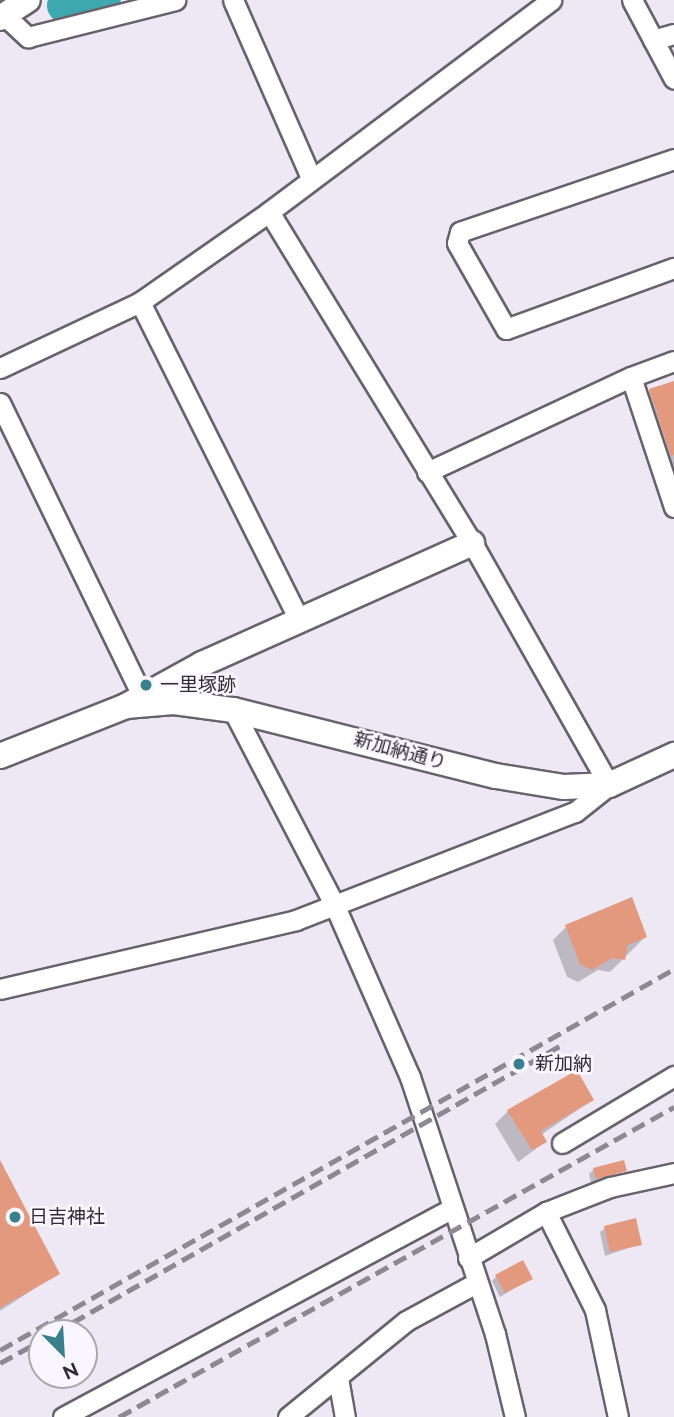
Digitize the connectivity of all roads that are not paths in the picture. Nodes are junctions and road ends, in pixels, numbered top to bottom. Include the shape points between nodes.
1 (29, 0) edge
2 (175, 0) edge
3 (233, 0) edge
4 (551, 0) edge
5 (632, 0) edge
6 (2, 16) edge
7 (674, 34) edge
8 (653, 40) junction
9 (674, 79) edge
10 (674, 159) edge
11 (311, 177) junction
12 (269, 212) junction
13 (674, 268) edge
14 (140, 302) junction
15 (674, 361) edge
16 (0, 368) edge
17 (631, 377) junction
18 (0, 403) edge
19 (427, 472) junction
20 (674, 507) edge
21 (472, 544) junction
22 (300, 621) junction
23 (133, 700) junction
24 (233, 710) junction
25 (0, 756) edge
26 (672, 759) edge
27 (609, 785) junction
28 (334, 904) junction
29 (0, 989) edge
30 (674, 1076) edge
31 (562, 1143) dead end
32 (674, 1173) edge
33 (452, 1208) junction
34 (546, 1212) junction
35 (468, 1258) junction
36 (476, 1283) junction
37 (338, 1378) junction
38 (63, 1417) edge
39 (288, 1417) edge
40 (345, 1417) edge
41 (515, 1417) edge
42 (618, 1417) edge

1 - 6 street
2 - 6 street via 28,37
3 - 11 street
4 - 11 street
5 - 8 street
7 - 8 street
8 - 9 street
10 - 13 street via 460,232 457,243 506,329
11 - 12 street
12 - 14 street
12 - 19 street
14 - 16 street
14 - 22 street
15 - 17 street
17 - 19 street
17 - 20 street
18 - 23 street
19 - 21 street
21 - 22 street
21 - 27 street
22 - 23 street
23 - 24 street, 新加納通り
23 - 25 street via 44,742
24 - 27 street, 新加納通り via 496,776 564,787
24 - 28 street
26 - 27 street, 新加納通り
27 - 28 street via 575,812
28 - 29 street via 296,919
28 - 33 street via 410,1077
30 - 31 street
32 - 34 street via 610,1187
33 - 35 street
33 - 38 street
34 - 35 street
34 - 42 street via 595,1310
35 - 36 street
36 - 37 street via 406,1321
36 - 41 street via 495,1334
37 - 39 street
37 - 40 street

